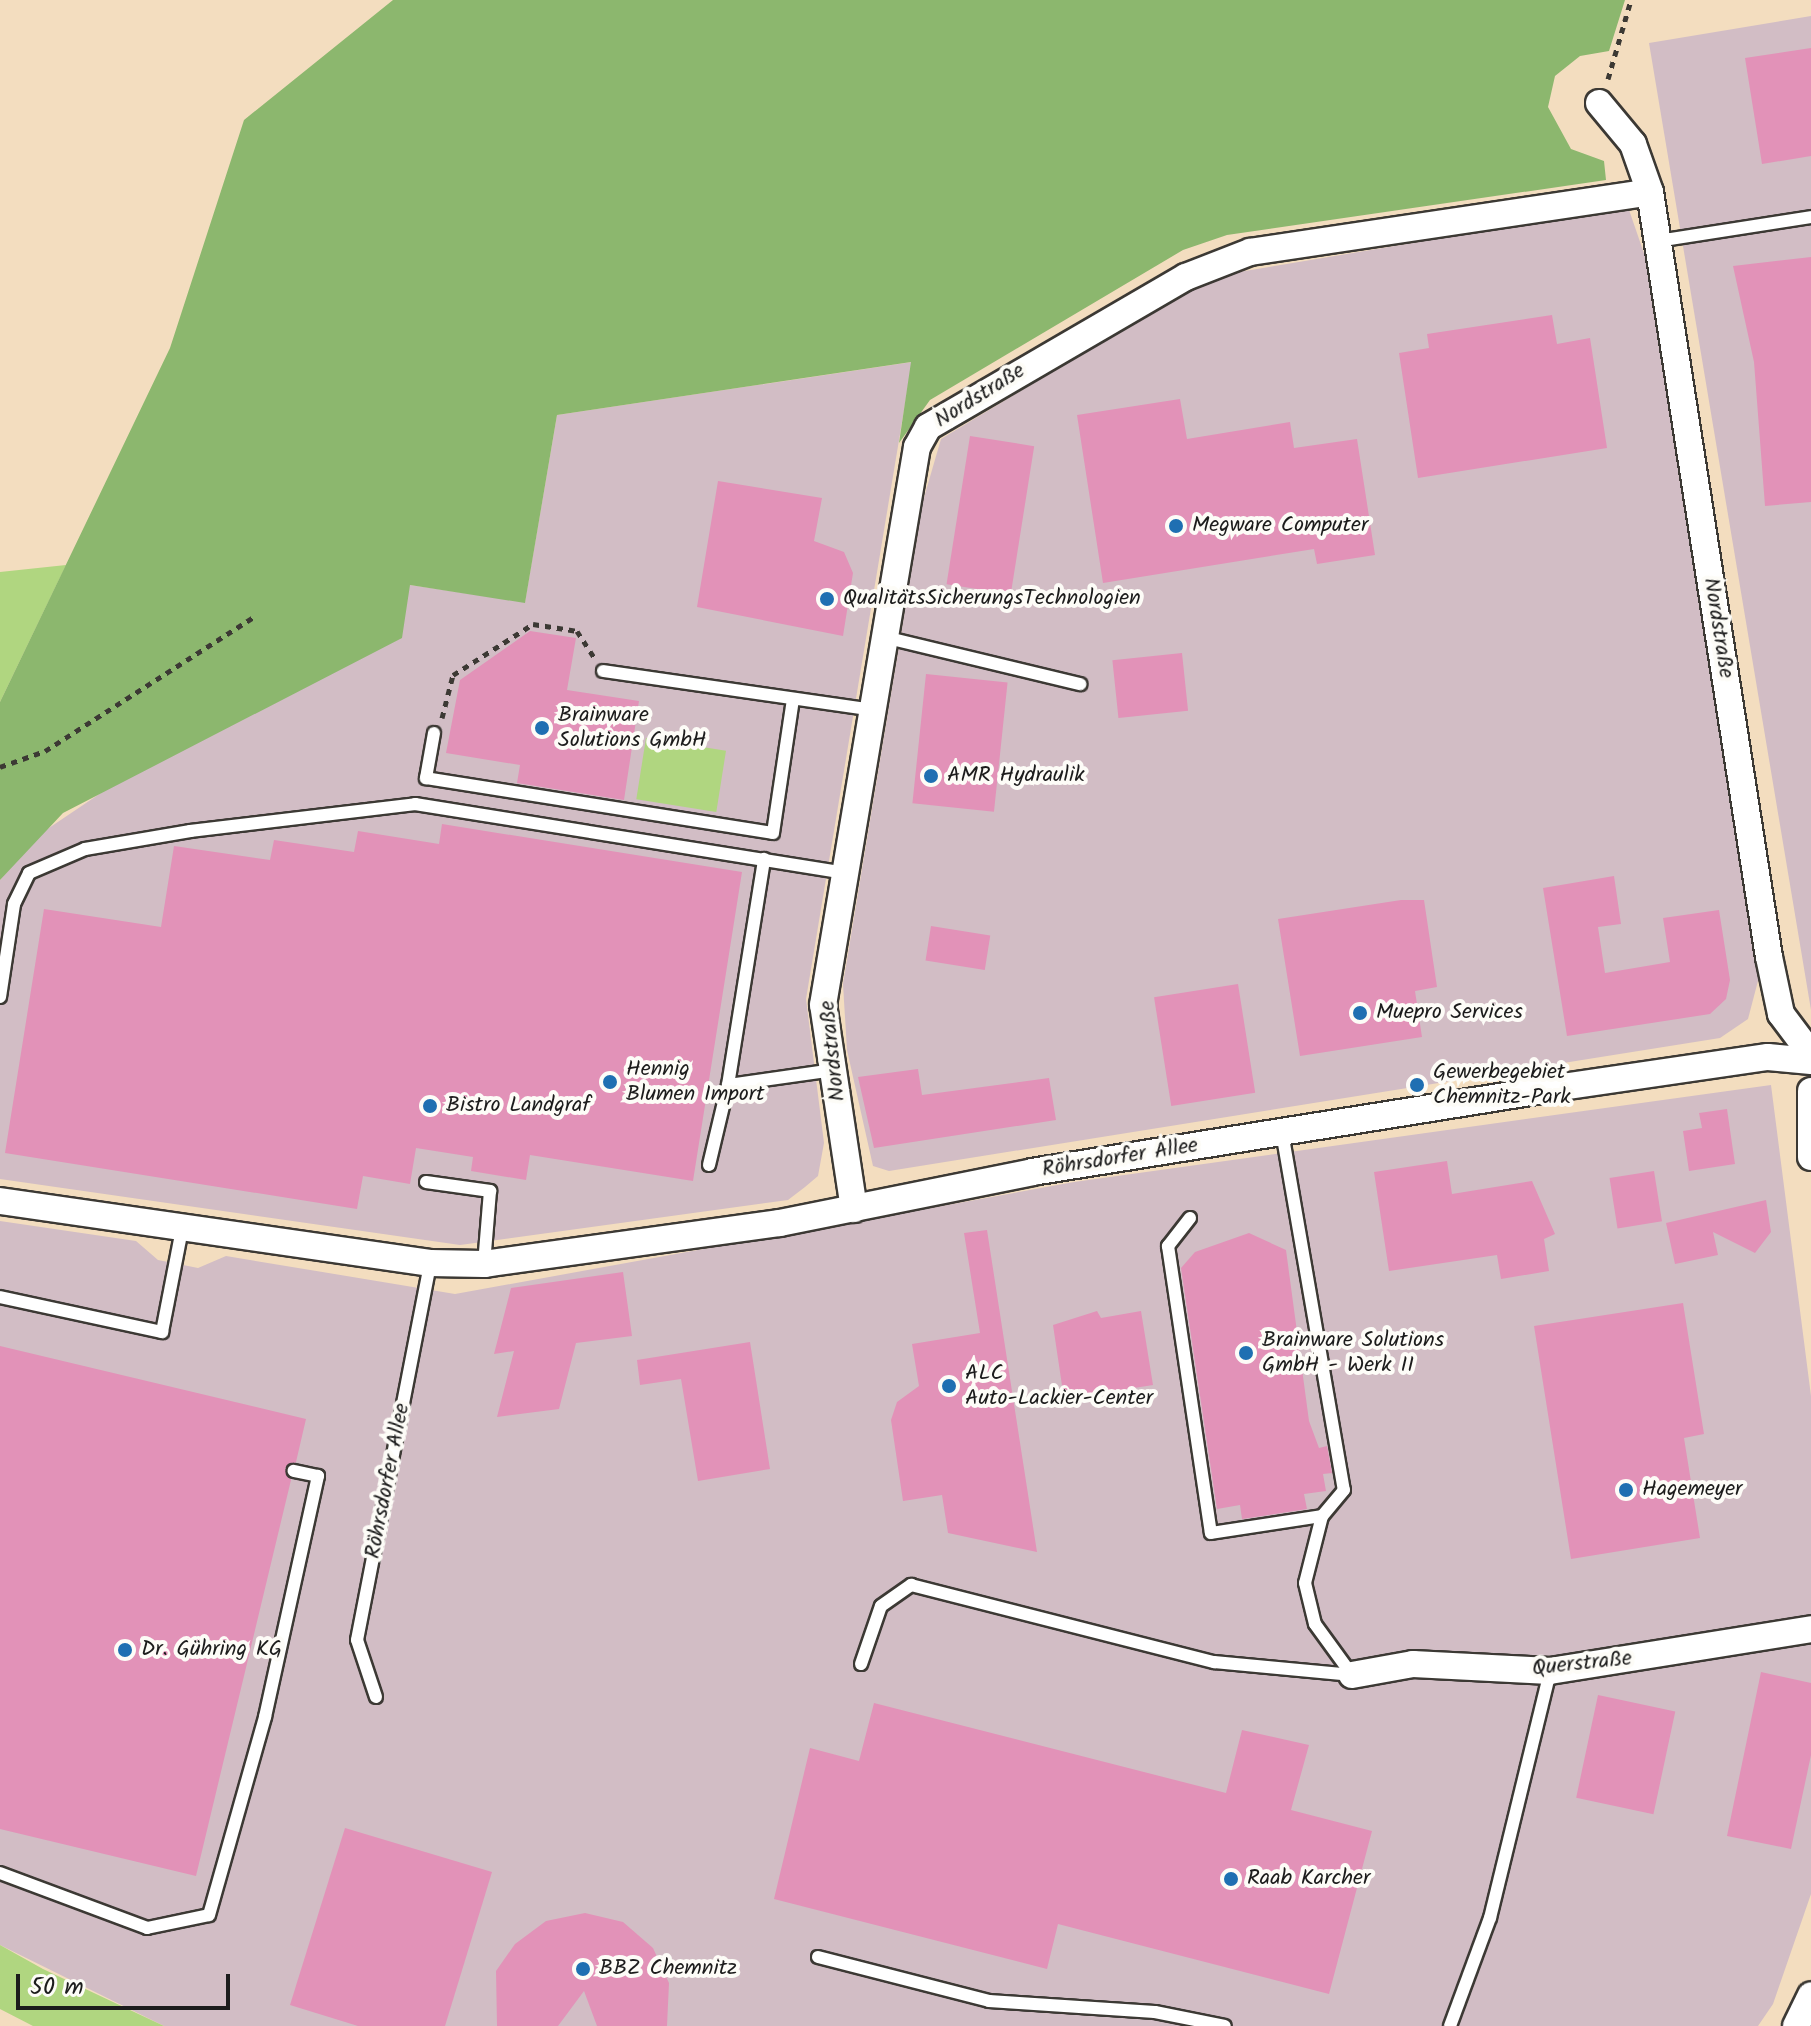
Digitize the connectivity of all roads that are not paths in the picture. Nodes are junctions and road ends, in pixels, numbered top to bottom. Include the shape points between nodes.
1 (1599, 103) road end
2 (1650, 192) junction
3 (1811, 217) edge
4 (1658, 241) junction
5 (884, 637) junction
6 (603, 671) road end
7 (1080, 684) dead end
8 (793, 699) junction
9 (872, 710) junction
10 (434, 733) road end
11 (764, 859) junction
12 (846, 873) junction
13 (0, 997) edge
14 (1811, 1054) edge
15 (1811, 1061) edge
16 (833, 1070) junction
17 (728, 1085) junction
18 (1811, 1091) edge
19 (1282, 1132) junction
20 (1811, 1157) edge
21 (709, 1165) dead end
22 (426, 1182) dead end
23 (0, 1201) edge
24 (854, 1209) junction
25 (1190, 1218) dead end
26 (182, 1229) junction
27 (430, 1263) junction
28 (484, 1264) junction
29 (0, 1297) edge
30 (294, 1471) dead end
31 (1322, 1516) junction
32 (1811, 1629) edge
33 (861, 1664) dead end
34 (1550, 1671) junction
35 (1352, 1675) junction
36 (376, 1697) dead end
37 (0, 1873) edge
38 (818, 1957) dead end
39 (1811, 1995) edge
40 (1225, 2026) edge
41 (1450, 2026) edge
42 (1796, 2026) edge

1 - 2 street, Nordstraße via 1633,144
2 - 4 street, Nordstraße
2 - 5 street, Nordstraße via 1250,252 1199,270 959,404 917,447
3 - 4 lane
4 - 14 street, Nordstraße via 1769,957 1781,1014
5 - 7 lane
5 - 9 street, Nordstraße
6 - 8 lane
8 - 9 lane
8 - 10 lane via 773,833 426,778
9 - 12 street, Nordstraße
11 - 12 lane
11 - 13 lane via 415,804 85,849 48,861 19,889
11 - 17 lane
12 - 16 street, Nordstraße via 823,1005
15 - 19 street, Röhrsdorfer Allee via 1768,1057
16 - 17 lane
16 - 24 street, Nordstraße
17 - 21 lane
18 - 20 street
19 - 24 street, Röhrsdorfer Allee
19 - 31 lane via 1344,1490
22 - 28 lane via 490,1191
23 - 26 street, Röhrsdorfer Allee
24 - 28 street, Röhrsdorfer Allee
25 - 31 lane via 1168,1246 1211,1533
26 - 27 street, Röhrsdorfer Allee
26 - 29 lane via 162,1332
27 - 28 street, Röhrsdorfer Allee
27 - 36 lane, Röhrsdorfer Allee via 357,1640
30 - 37 lane via 318,1476 265,1717 209,1915 147,1928
31 - 35 lane via 1305,1583 1315,1624
32 - 34 street, Querstraße
33 - 35 lane via 881,1606 911,1585 1214,1662
34 - 35 street, Querstraße via 1413,1664
34 - 41 lane via 1490,1918
38 - 40 lane via 989,2001 1155,2012
39 - 42 street

